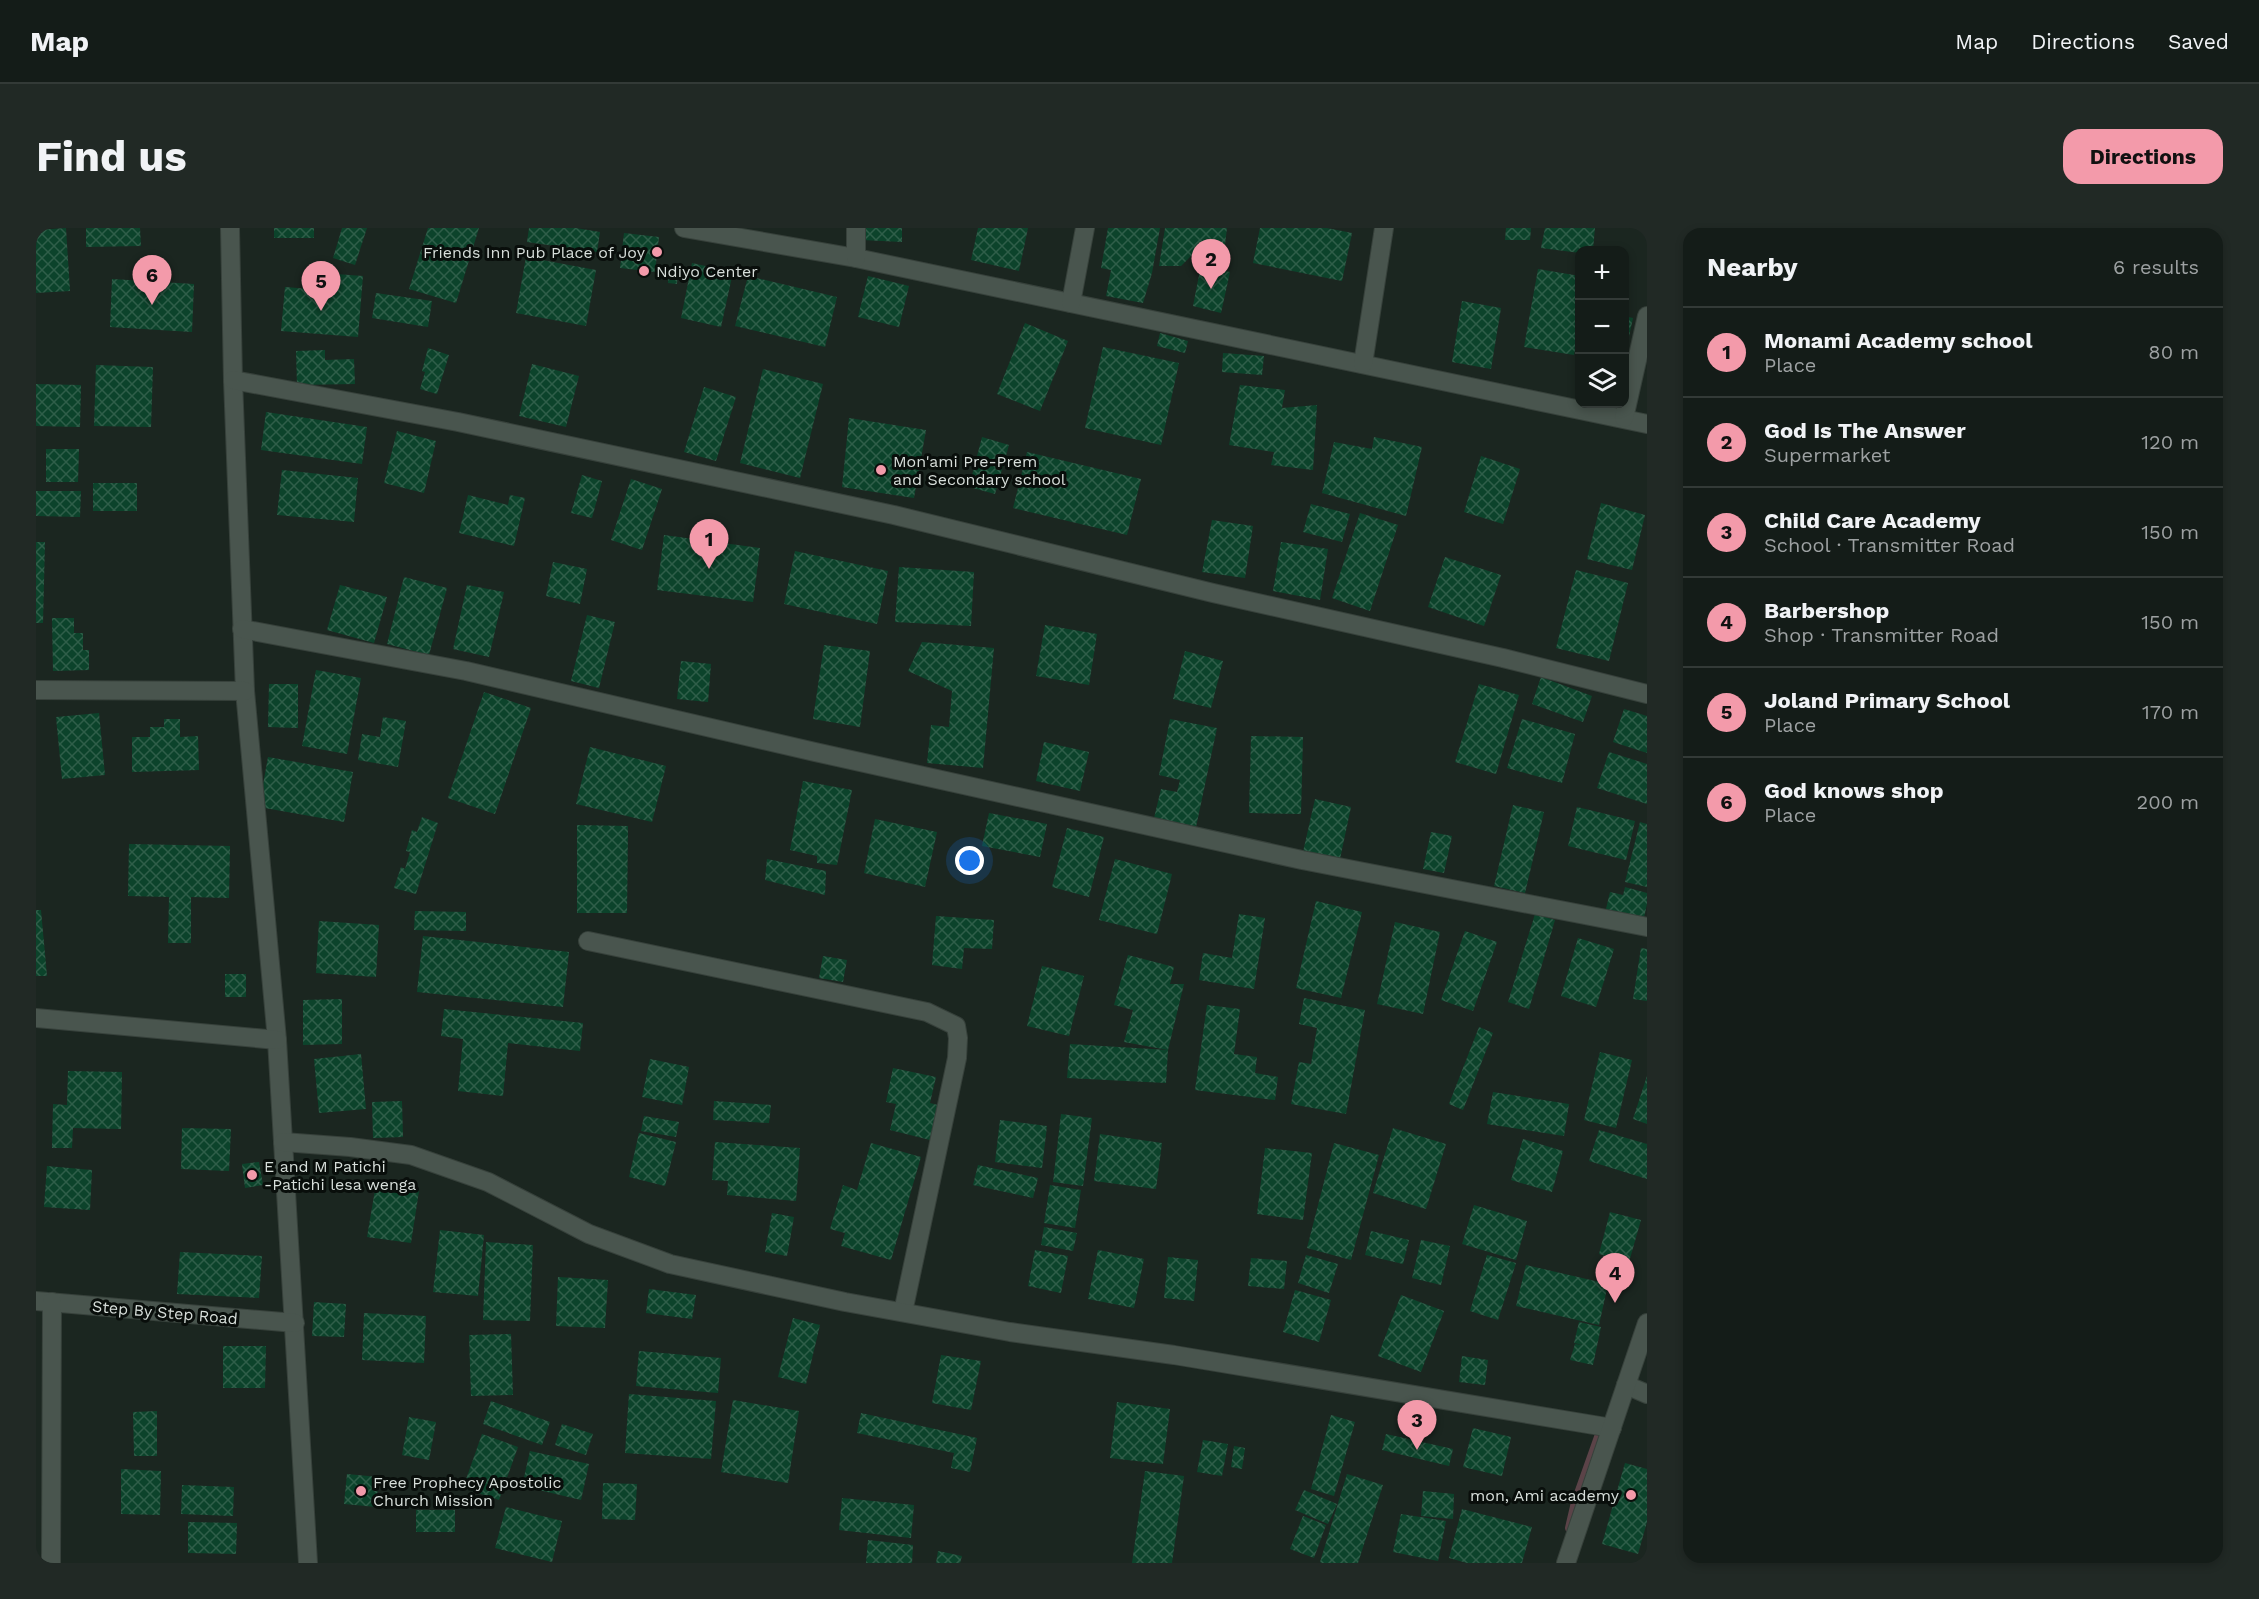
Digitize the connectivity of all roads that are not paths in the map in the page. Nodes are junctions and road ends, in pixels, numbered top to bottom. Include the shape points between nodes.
1 (230, 228) edge
2 (684, 228) edge
3 (856, 228) edge
4 (1085, 228) edge
5 (1384, 228) edge
6 (856, 258) junction
7 (1071, 303) junction
8 (1647, 316) edge
9 (1363, 364) junction
10 (233, 380) junction
11 (1623, 418) junction
12 (1647, 424) edge
13 (242, 629) junction
14 (36, 690) edge
15 (245, 691) junction
16 (1647, 694) edge
17 (1647, 927) edge
18 (588, 941) dead end
19 (36, 1018) edge
20 (277, 1040) junction
21 (283, 1142) junction
22 (44, 1301) edge
23 (903, 1312) junction
24 (295, 1323) junction
25 (1647, 1323) edge
26 (1626, 1385) junction
27 (1647, 1394) edge
28 (1612, 1428) junction
29 (51, 1563) edge
30 (308, 1563) edge
31 (1566, 1563) edge

1 - 10 street
2 - 6 street
3 - 6 street
4 - 7 street
5 - 9 street
6 - 7 street
7 - 9 street
8 - 11 street
9 - 11 street
10 - 13 street
10 - 16 street via 458,422 894,515
11 - 12 street
13 - 15 street
13 - 17 street via 466,671 1291,858
14 - 15 street
15 - 20 street
18 - 23 street via 927,1012 956,1026 957,1058
19 - 20 street
20 - 21 street
21 - 23 street via 411,1155 488,1182 589,1234 670,1264
21 - 24 street
22 - 24 street, Step By Step Road
22 - 29 street
23 - 28 street
24 - 30 street
25 - 26 street
26 - 27 street
26 - 28 street
28 - 31 street

